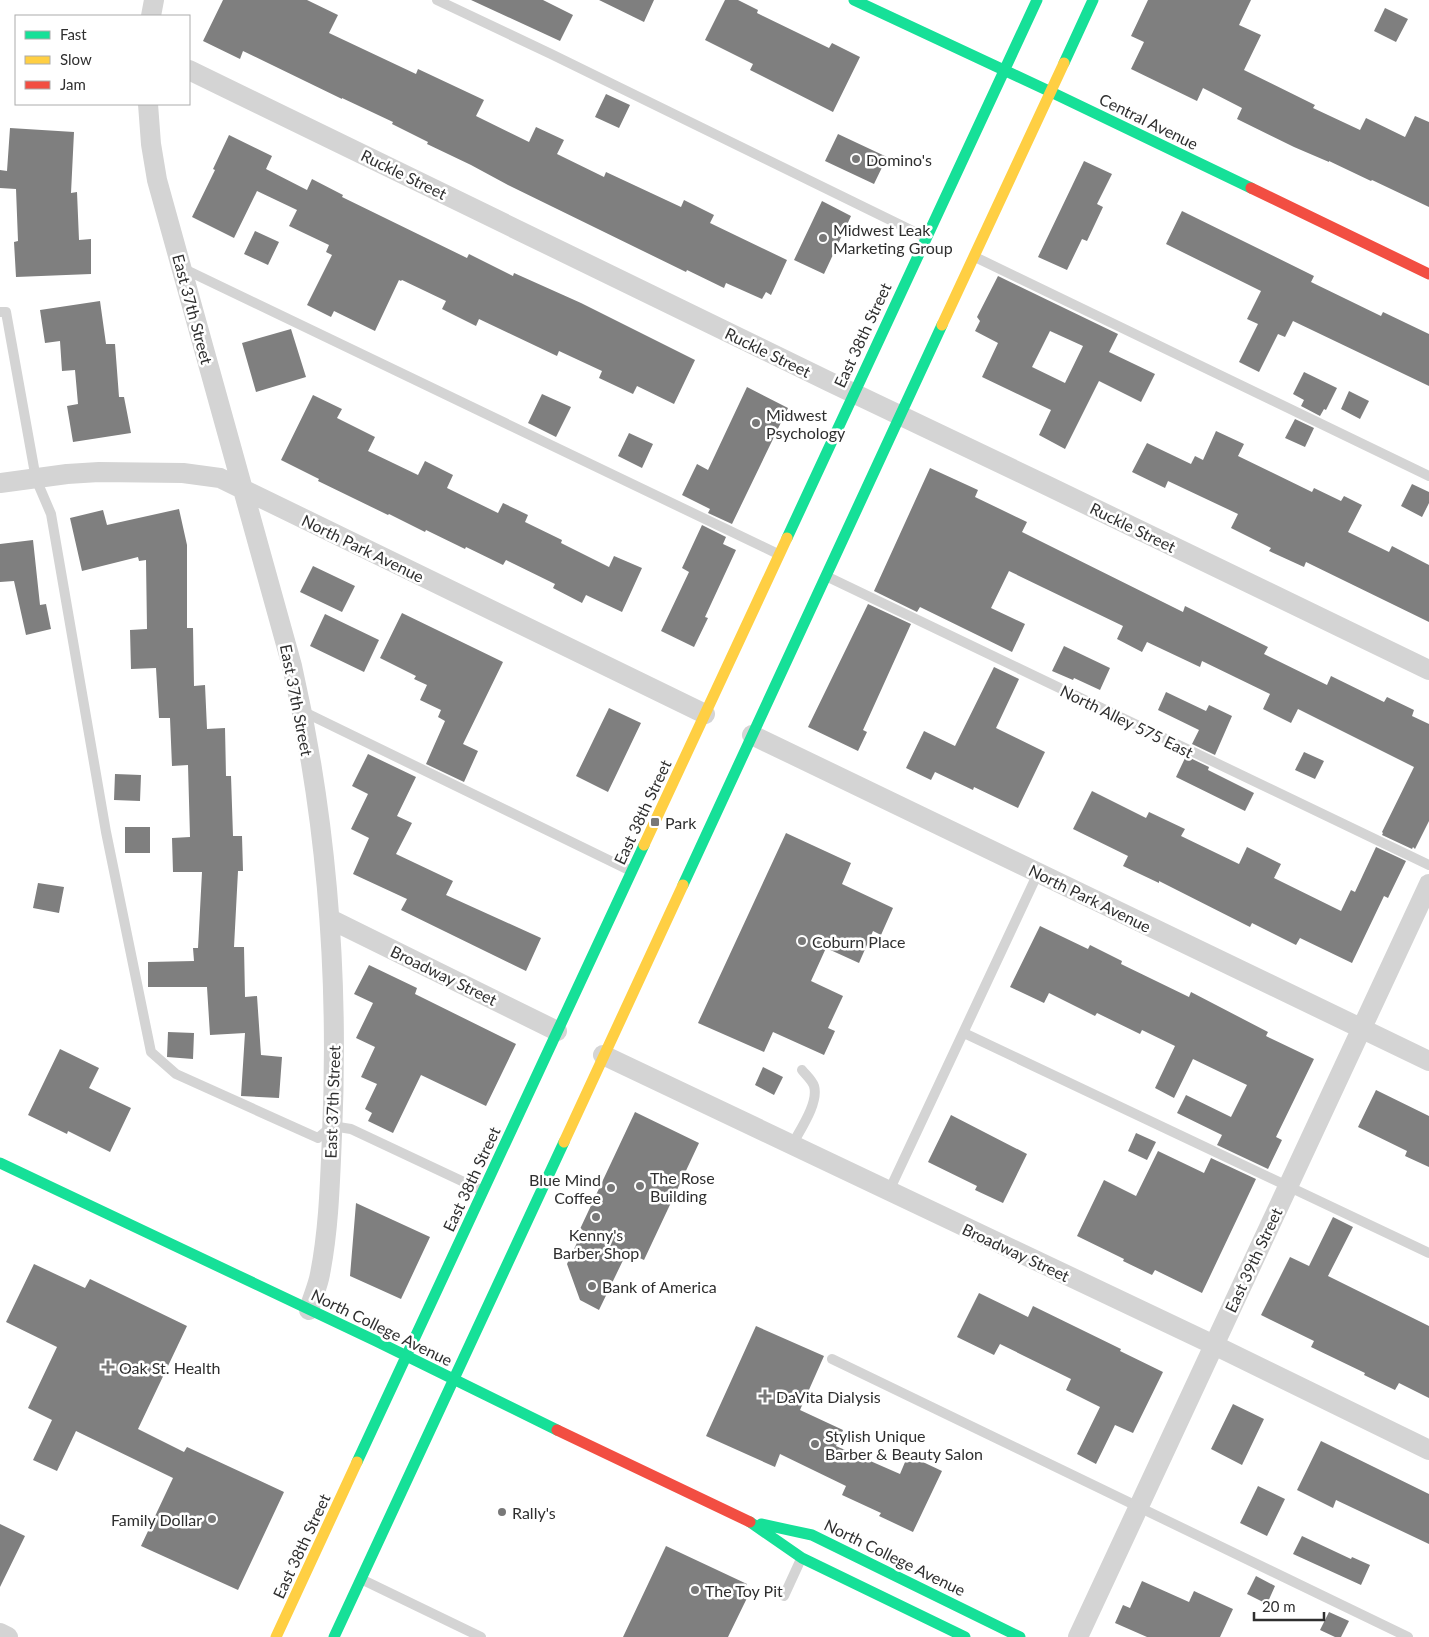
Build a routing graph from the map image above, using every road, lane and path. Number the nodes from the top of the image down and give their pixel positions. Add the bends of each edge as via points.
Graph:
1 (154, 0) edge
2 (437, 0) edge
3 (854, 0) edge
4 (1037, 0) edge
5 (1093, 0) edge
6 (151, 15) edge
7 (190, 70) edge
8 (1004, 71) junction
9 (1051, 92) junction
10 (148, 105) edge
11 (926, 238) junction
12 (974, 257) junction
13 (181, 268) junction
14 (1429, 274) edge
15 (0, 312) edge
16 (853, 393) junction
17 (900, 416) junction
18 (1429, 476) edge
19 (36, 479) junction
20 (0, 483) edge
21 (242, 488) junction
22 (779, 554) junction
23 (826, 576) junction
24 (1429, 670) edge
25 (301, 710) junction
26 (705, 714) junction
27 (752, 735) junction
28 (1429, 865) edge
29 (632, 872) junction
30 (1038, 873) junction
31 (1429, 884) edge
32 (330, 919) junction
33 (1362, 1028) junction
34 (557, 1031) junction
35 (964, 1032) junction
36 (603, 1055) junction
37 (1429, 1061) edge
38 (802, 1070) dead end
39 (332, 1126) junction
40 (792, 1145) junction
41 (0, 1163) edge
42 (1288, 1187) junction
43 (483, 1191) junction
44 (888, 1191) junction
45 (1429, 1253) edge
46 (309, 1310) junction
47 (1214, 1345) junction
48 (406, 1356) junction
49 (832, 1359) dead end
50 (452, 1380) junction
51 (1429, 1450) edge
52 (1139, 1506) junction
53 (750, 1522) junction
54 (803, 1544) dead end
55 (802, 1558) junction
56 (360, 1578) junction
57 (784, 1596) dead end
58 (0, 1633) edge
59 (950, 1634) edge
60 (8, 1637) edge
61 (276, 1637) edge
62 (334, 1637) edge
63 (481, 1637) edge
64 (964, 1637) edge
65 (1020, 1637) edge
66 (1078, 1637) edge
67 (1408, 1637) edge

1 - 6 street
2 - 11 lane
3 - 8 main road, Central Avenue
4 - 8 main road, East 38th Street
5 - 9 main road
7 - 16 street, Ruckle Street
8 - 9 main road, Central Avenue
8 - 11 main road, East 38th Street
9 - 12 main road
9 - 14 main road, Central Avenue
10 - 13 street, East 37th Street via 157,180
11 - 16 main road, East 38th Street
12 - 17 main road
12 - 18 lane
13 - 21 street, East 37th Street
13 - 22 lane
15 - 19 lane via 6,312
16 - 17 street, Ruckle Street
16 - 22 main road, East 38th Street
17 - 23 main road
17 - 24 street, Ruckle Street
19 - 20 street, North Park Avenue
19 - 21 street, North Park Avenue via 99,472 184,473 214,476
19 - 39 lane via 51,514 106,832 151,1052 176,1074 318,1138
21 - 25 street, East 37th Street via 284,635
21 - 26 street, North Park Avenue
22 - 26 main road, East 38th Street
23 - 27 main road
23 - 28 lane, North Alley 575 East
25 - 29 lane
25 - 32 street, East 37th Street via 323,849
26 - 29 main road, East 38th Street
27 - 30 street, North Park Avenue
27 - 36 main road
29 - 34 main road, East 38th Street
30 - 33 street, North Park Avenue
30 - 35 lane
31 - 33 street, East 39th Street
32 - 34 street, Broadway Street
32 - 39 street, East 37th Street via 334,1033
33 - 37 street, North Park Avenue
33 - 42 street, East 39th Street
34 - 43 main road, East 38th Street
35 - 42 lane
35 - 44 lane
36 - 40 street, Broadway Street
36 - 50 main road
38 - 40 lane via 814,1086 814,1101
39 - 43 lane via 351,1129
39 - 46 street, East 37th Street via 326,1230 320,1275
40 - 44 street, Broadway Street
41 - 46 main road, North College Avenue
42 - 45 lane
42 - 47 street, East 39th Street
43 - 48 main road, East 38th Street
44 - 47 street, Broadway Street
46 - 48 main road, North College Avenue
47 - 51 street, Broadway Street
47 - 52 street, East 39th Street
48 - 50 main road, North College Avenue
48 - 61 main road, East 38th Street
49 - 52 lane
50 - 53 main road, North College Avenue
50 - 56 main road
52 - 66 street, East 39th Street
52 - 67 lane
53 - 54 lane, North College Avenue
53 - 55 main road, North College Avenue
53 - 65 main road, North College Avenue via 812,1535
55 - 57 lane
55 - 59 main road, North College Avenue
56 - 62 main road
56 - 63 lane
58 - 60 street
59 - 64 main road, North College Avenue

